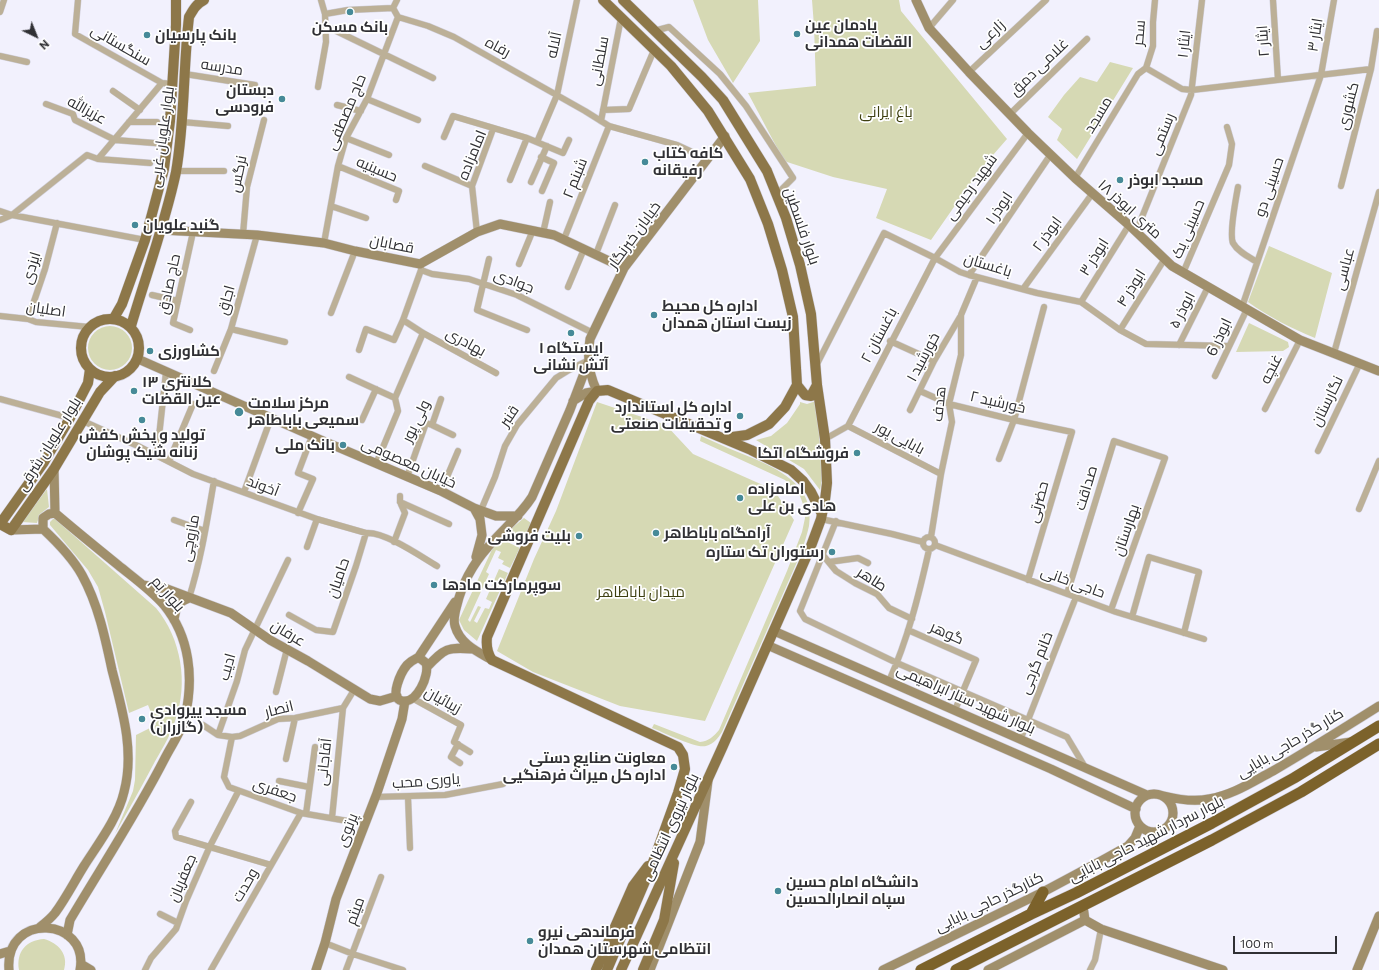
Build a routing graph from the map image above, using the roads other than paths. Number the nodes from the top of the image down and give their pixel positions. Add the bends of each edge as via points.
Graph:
1 (4, 0) edge
2 (78, 0) edge
3 (176, 0) edge
4 (204, 0) edge
5 (321, 0) edge
6 (397, 0) edge
7 (577, 0) edge
8 (603, 0) edge
9 (623, 0) edge
10 (916, 0) edge
11 (953, 0) edge
12 (1046, 0) edge
13 (1155, 0) edge
14 (1202, 0) edge
15 (1273, 0) edge
16 (1334, 0) edge
17 (394, 8) junction
18 (0, 12) edge
19 (325, 14) junction
20 (398, 17) junction
21 (621, 18) junction
22 (326, 26) junction
23 (929, 28) junction
24 (654, 31) junction
25 (1377, 31) dead end
26 (1086, 39) dead end
27 (654, 50) junction
28 (384, 54) junction
29 (0, 56) edge
30 (27, 62) dead end
31 (1146, 68) junction
32 (1371, 69) junction
33 (969, 72) junction
34 (185, 74) junction
35 (1321, 75) junction
36 (433, 78) dead end
37 (1278, 80) junction
38 (167, 83) junction
39 (255, 86) dead end
40 (318, 87) dead end
41 (1192, 90) junction
42 (113, 92) dead end
43 (557, 95) junction
44 (367, 99) junction
45 (46, 104) dead end
46 (337, 105) dead end
47 (140, 110) junction
48 (603, 110) junction
49 (361, 111) junction
50 (1010, 114) junction
51 (264, 120) dead end
52 (418, 120) dead end
53 (601, 121) junction
54 (129, 122) junction
55 (157, 122) dead end
56 (182, 122) junction
57 (228, 126) dead end
58 (609, 126) junction
59 (1228, 127) dead end
60 (493, 129) junction
61 (1028, 132) junction
62 (724, 136) junction
63 (444, 137) dead end
64 (346, 138) junction
65 (527, 138) junction
66 (115, 140) junction
67 (569, 140) dead end
68 (537, 142) junction
69 (167, 144) junction
70 (547, 146) junction
71 (1051, 154) junction
72 (389, 155) dead end
73 (541, 157) junction
74 (98, 159) junction
75 (707, 159) junction
76 (150, 163) dead end
77 (216, 163) dead end
78 (338, 166) junction
79 (425, 166) dead end
80 (224, 170) dead end
81 (216, 171) junction
82 (163, 173) junction
83 (175, 173) junction
84 (1075, 178) junction
85 (510, 180) dead end
86 (531, 182) dead end
87 (472, 186) junction
88 (1341, 186) dead end
89 (1238, 187) dead end
90 (542, 191) dead end
91 (1379, 192) edge
92 (1092, 194) junction
93 (776, 195) junction
94 (396, 200) dead end
95 (550, 202) dead end
96 (615, 205) dead end
97 (331, 206) junction
98 (0, 211) edge
99 (12, 214) junction
100 (366, 218) dead end
101 (0, 220) edge
102 (57, 223) junction
103 (1129, 225) junction
104 (161, 230) junction
105 (533, 230) junction
106 (193, 232) junction
107 (477, 232) junction
108 (1136, 232) junction
109 (543, 233) junction
110 (243, 234) junction
111 (257, 235) junction
112 (564, 239) junction
113 (146, 240) junction
114 (324, 243) junction
115 (584, 249) junction
116 (355, 252) junction
117 (596, 254) junction
118 (489, 258) dead end
119 (935, 258) junction
120 (1164, 260) junction
121 (1257, 262) junction
122 (520, 264) dead end
123 (421, 267) junction
124 (624, 268) junction
125 (1183, 272) junction
126 (969, 275) junction
127 (977, 277) junction
128 (483, 283) junction
129 (568, 287) dead end
130 (1208, 287) junction
131 (1023, 289) junction
132 (152, 295) dead end
133 (178, 301) junction
134 (1080, 302) junction
135 (1044, 307) dead end
136 (1244, 308) junction
137 (331, 313) dead end
138 (961, 315) junction
139 (0, 316) edge
140 (114, 318) junction
141 (28, 319) junction
142 (403, 320) junction
143 (131, 326) junction
144 (89, 327) junction
145 (231, 329) junction
146 (190, 330) dead end
147 (527, 330) dead end
148 (1120, 330) junction
149 (423, 333) junction
150 (593, 333) junction
151 (1300, 340) junction
152 (890, 341) junction
153 (285, 342) dead end
154 (1179, 345) junction
155 (1229, 346) junction
156 (360, 350) dead end
157 (1334, 353) junction
158 (138, 359) junction
159 (589, 360) junction
160 (934, 361) junction
161 (1360, 363) junction
162 (816, 366) junction
163 (90, 369) junction
164 (214, 371) dead end
165 (1379, 371) edge
166 (166, 372) junction
167 (496, 373) dead end
168 (115, 376) junction
169 (1215, 376) dead end
170 (350, 377) dead end
171 (797, 385) junction
172 (817, 385) junction
173 (376, 389) junction
174 (597, 391) junction
175 (920, 391) junction
176 (395, 398) junction
177 (0, 399) edge
178 (441, 399) dead end
179 (573, 401) junction
180 (193, 404) dead end
181 (949, 404) junction
182 (1265, 409) dead end
183 (910, 410) dead end
184 (70, 418) junction
185 (271, 418) junction
186 (362, 420) dead end
187 (1014, 420) junction
188 (83, 421) junction
189 (432, 425) junction
190 (848, 426) junction
191 (1072, 432) joint
192 (453, 435) dead end
193 (312, 436) junction
194 (724, 438) junction
195 (825, 439) junction
196 (458, 451) dead end
197 (1318, 451) dead end
198 (157, 455) junction
199 (1165, 458) joint
200 (999, 460) dead end
201 (169, 461) junction
202 (1379, 461) edge
203 (376, 464) junction
204 (54, 469) junction
205 (940, 474) junction
206 (407, 477) junction
207 (214, 481) junction
208 (244, 492) junction
209 (441, 492) junction
210 (477, 509) junction
211 (1359, 509) dead end
212 (55, 513) junction
213 (298, 513) junction
214 (518, 516) junction
215 (821, 517) junction
216 (317, 519) junction
217 (174, 520) dead end
218 (836, 521) junction
219 (0, 524) edge
220 (449, 524) dead end
221 (43, 529) junction
222 (11, 530) junction
223 (205, 530) junction
224 (366, 533) junction
225 (931, 537) junction
226 (394, 542) junction
227 (923, 542) junction
228 (936, 545) junction
229 (308, 547) dead end
230 (929, 550) junction
231 (822, 554) junction
232 (288, 560) dead end
233 (829, 562) junction
234 (868, 563) dead end
235 (436, 566) dead end
236 (472, 568) junction
237 (1028, 580) junction
238 (142, 585) junction
239 (1067, 594) junction
240 (458, 597) junction
241 (1076, 597) junction
242 (188, 598) junction
243 (1111, 610) junction
244 (288, 615) dead end
245 (1132, 617) junction
246 (912, 619) junction
247 (174, 620) junction
248 (256, 630) junction
249 (908, 630) junction
250 (774, 631) junction
251 (1184, 633) junction
252 (1204, 638) dead end
253 (798, 641) junction
254 (767, 646) junction
255 (287, 649) junction
256 (473, 649) junction
257 (790, 655) junction
258 (418, 658) junction
259 (492, 660) junction
260 (897, 663) junction
261 (427, 667) junction
262 (889, 681) junction
263 (354, 690) junction
264 (963, 691) junction
265 (276, 692) dead end
266 (397, 696) junction
267 (409, 699) junction
268 (1379, 706) edge
269 (342, 708) junction
270 (955, 710) junction
271 (295, 718) junction
272 (1028, 719) junction
273 (203, 725) dead end
274 (1379, 726) edge
275 (218, 735) junction
276 (232, 737) junction
277 (1021, 738) junction
278 (1354, 741) junction
279 (458, 744) junction
280 (1379, 744) edge
281 (315, 747) dead end
282 (1313, 748) junction
283 (470, 752) dead end
284 (286, 758) dead end
285 (460, 763) dead end
286 (1085, 767) junction
287 (709, 778) junction
288 (279, 781) dead end
289 (503, 784) dead end
290 (309, 787) junction
291 (238, 792) junction
292 (1147, 795) junction
293 (1164, 796) junction
294 (375, 797) junction
295 (408, 797) junction
296 (191, 802) dead end
297 (1136, 809) junction
298 (303, 814) junction
299 (332, 818) junction
300 (365, 824) junction
301 (1140, 826) junction
302 (210, 846) junction
303 (410, 848) dead end
304 (676, 850) junction
305 (657, 853) junction
306 (271, 865) junction
307 (381, 877) dead end
308 (1043, 892) junction
309 (1083, 906) junction
310 (160, 914) dead end
311 (1031, 914) junction
312 (1379, 916) edge
313 (1086, 920) junction
314 (178, 923) junction
315 (40, 927) junction
316 (1102, 930) junction
317 (67, 935) junction
318 (325, 943) junction
319 (10, 951) junction
320 (0, 954) edge
321 (353, 954) junction
322 (80, 967) edge
323 (9, 970) edge
324 (91, 970) edge
325 (145, 970) edge
326 (212, 970) edge
327 (316, 970) edge
328 (346, 970) edge
329 (404, 970) edge
330 (596, 970) edge
331 (607, 970) edge
332 (621, 970) edge
333 (643, 970) edge
334 (650, 970) edge
335 (883, 970) edge
336 (921, 970) edge
337 (956, 970) edge
338 (988, 970) edge
339 (1090, 970) edge
340 (1223, 970) edge
341 (1357, 970) edge

1 - 18 street
2 - 38 street, سنگستانی via 75,34
3 - 38 main road, بلوار علویان غربی via 176,25
4 - 34 main road, بلوار علویان غربی via 193,9 189,17
5 - 19 street
6 - 17 street
7 - 43 street, آلاله
8 - 21 main road, بلوار فلسطین
9 - 24 main road, بلوار فلسطین
10 - 23 main road, ۱۸ متری ابوذر
11 - 23 street
12 - 33 street, زارعی
13 - 31 street, سحر via 1153,46
14 - 41 street, ایثار ۱
15 - 37 street, ایثار ۲
16 - 35 street, ایثار ۳
17 - 19 street
17 - 20 street
19 - 22 street
20 - 28 street, حاج مصطفی
20 - 43 street, رفاه via 454,37
21 - 27 main road, بلوار فلسطین
21 - 48 street, سلطانی
22 - 28 street
22 - 40 street via 326,42
23 - 33 main road, ۱۸ متری ابوذر
24 - 93 main road, بلوار فلسطین via 723,100 767,171
24 - 93 street via 670,27 720,74 746,106 793,178
25 - 32 street, کشوری
26 - 50 street, غلامی دمق
27 - 48 street via 629,109
27 - 62 main road, بلوار فلسطین via 689,87
28 - 36 street
28 - 44 street, حاج مصطفی
29 - 30 street
31 - 41 street via 1182,89
31 - 84 street, مسجد via 1138,74
32 - 35 street
32 - 88 street, کشوری
33 - 50 main road, ۱۸ متری ابوذر
34 - 39 street, مدرسه
34 - 56 main road, بلوار علویان غربی
35 - 37 street
35 - 121 street, حسینی دو
37 - 41 street
38 - 47 street
38 - 69 main road, بلوار علویان غربی
41 - 108 street, رستمی via 1192,96
42 - 47 street
43 - 53 street, رفاه
43 - 68 street
44 - 49 street, حاج مصطفی
44 - 52 street
45 - 66 street, عزیزالله via 73,114 75,120
46 - 49 street
47 - 54 street
48 - 53 street, سلطانی
49 - 64 street, حاج مصطفی
50 - 61 main road, ۱۸ متری ابوذر
51 - 110 street, نرگس via 247,187
53 - 58 street, رفاه
54 - 55 street
54 - 66 street
56 - 57 street
56 - 83 main road, بلوار علویان غربی
58 - 75 street, رفاه via 677,145
58 - 112 street, شبنم ۲
59 - 125 street, حسینی یک via 1232,144 1229,165
60 - 63 street via 453,116
60 - 65 street, امامزاده
60 - 87 street, امامزاده
61 - 71 main road, ۱۸ متری ابوذر
61 - 119 street, شهید رحیمی
62 - 75 main road, خیابان خبرنگار
62 - 171 main road, بلوار فلسطین via 750,179 768,224 782,270 793,317
64 - 72 street
64 - 78 street, حاج مصطفی
65 - 68 street, امامزاده
65 - 85 street
66 - 69 street
66 - 74 street
67 - 70 street, امامزاده via 563,152
68 - 70 street, امامزاده
69 - 82 main road, بلوار علویان غربی
70 - 73 street
71 - 84 main road, ۱۸ متری ابوذر
71 - 126 street, ابوذر ۱
73 - 86 street
73 - 90 street via 554,163
74 - 76 street
74 - 99 street via 87,155
75 - 124 main road, خیابان خبرنگار
77 - 81 street
78 - 94 street, حسینیه via 399,191
78 - 97 street, حاج مصطفی
79 - 87 street
80 - 81 street
81 - 83 street
82 - 83 main road
82 - 113 main road, بلوار علویان غربی
83 - 104 main road, بلوار علویان غربی
84 - 92 main road, ۱۸ متری ابوذر
87 - 107 street, امامزاده
89 - 121 street via 1233,242 1242,253
91 - 157 street, عباسی
92 - 103 main road, ۱۸ متری ابوذر
92 - 131 street, ابوذر ۲
93 - 162 main road, بلوار فلسطین via 800,265 811,314
95 - 109 street
96 - 117 street
97 - 100 street
97 - 114 street, حاج مصطفی
98 - 99 street
99 - 101 street
99 - 102 street
102 - 113 street
102 - 141 street, ایزدی
103 - 108 main road, ۱۸ متری ابوذر
103 - 134 street, ابوذر ۳
104 - 106 main road, قصابان
104 - 143 main road, بلوار علویان غربی
105 - 107 main road, قصابان via 500,224
105 - 109 main road, قصابان
105 - 122 street
106 - 110 main road, قصابان
106 - 133 street, حاج صادق
107 - 123 main road, قصابان
108 - 120 main road, ۱۸ متری ابوذر
109 - 112 main road, قصابان
110 - 111 main road, قصابان
111 - 114 main road, قصابان
111 - 145 street, اجاق
112 - 115 main road, قصابان
113 - 140 main road, بلوار علویان غربی via 122,304
114 - 116 main road, قصابان
115 - 117 main road, قصابان
115 - 129 street
116 - 123 main road, قصابان
116 - 137 street
117 - 124 main road, قصابان
118 - 128 street
119 - 126 street, باغستان
119 - 152 street, باغستان ۲
119 - 162 street, باغستان via 884,233
120 - 125 main road, ۱۸ متری ابوذر
120 - 148 street, ابوذر ۴
121 - 136 street, حسینی دو
123 - 128 street, جوادی via 432,274
123 - 142 street
124 - 150 main road, خیابان خبرنگار
125 - 130 main road, ۱۸ متری ابوذر
126 - 127 street, باغستان
127 - 131 street, باغستان
127 - 138 street, هدف
128 - 147 street via 477,310
128 - 150 street, جوادی via 518,295
130 - 136 main road, ۱۸ متری ابوذر
130 - 154 street, ابوذر ۵
131 - 134 street, باغستان
132 - 133 street
133 - 146 street, حاج صادق via 173,323
134 - 148 street, باغستان
135 - 187 street
136 - 151 main road, ۱۸ متری ابوذر
136 - 155 street, ابوذر 6
138 - 160 street, خورشید ۱
138 - 181 street, هدف via 961,355
139 - 141 street, اصلیان
140 - 143 main road
140 - 144 main road via 105,319
141 - 144 street, اصلیان
142 - 149 street, بهادری
142 - 156 street via 394,340 366,329
143 - 158 main road via 139,342
144 - 163 main road via 81,348 84,362
145 - 153 street
145 - 164 street, اجاق
148 - 154 street, باغستان via 1146,344
149 - 167 street, بهادری
149 - 176 street, ولی پور
150 - 159 main road, خیابان خبرنگار via 588,351
151 - 157 main road, ۱۸ متری ابوذر
151 - 182 street, غنچه
152 - 160 street
152 - 190 street, باغستان ۲
154 - 155 street, باغستان
155 - 169 street, ابوذر 6
157 - 161 main road, ۱۸ متری ابوذر
158 - 166 main road, خیابان معصومی
158 - 168 main road via 132,368
159 - 174 main road, خیابان خبرنگار via 592,382
159 - 179 main road, خیابان خبرنگار
159 - 210 street, قنبر via 556,378 517,425 505,446 495,477
160 - 175 street, خورشید ۱
161 - 165 main road, ۱۸ متری ابوذر
161 - 197 street, نگارستان
162 - 172 main road, بلوار فلسطین
163 - 168 main road via 106,377
163 - 184 main road, بلوار علویان شرقی via 88,384
166 - 185 main road, خیابان معصومی
166 - 198 street
168 - 188 main road, بلوار علویان شرقی via 100,392
170 - 173 street
171 - 172 main road via 805,395 811,396
171 - 194 main road via 785,407 769,424 747,436
172 - 195 main road, بلوار فلسطین
173 - 176 street
173 - 186 street
174 - 179 main road via 586,393
174 - 194 main road via 608,390
174 - 259 main road via 589,401 487,638 486,646
175 - 181 street, خورشید ۲
175 - 183 street, خورشید ۱
176 - 203 street via 398,411
177 - 184 street
178 - 189 street, ولی پور
179 - 214 main road, خیابان خبرنگار via 532,497
180 - 201 street
181 - 187 street, خورشید ۲
181 - 205 street, هدف via 952,422
184 - 219 main road, بلوار علویان شرقی via 44,462
185 - 193 main road, خیابان معصومی
185 - 208 street
187 - 191 street, خورشید ۲
187 - 200 street
188 - 198 street, آخوند
188 - 204 main road, بلوار علویان شرقی
189 - 192 street
189 - 206 street, ولی پور via 426,423
190 - 195 street
190 - 205 street, بابایی پور
191 - 237 street, حضرتی
193 - 203 main road, خیابان معصومی
193 - 213 street via 298,473 313,479
194 - 215 main road via 791,470 811,492
195 - 215 main road, بلوار فلسطین via 827,483
196 - 209 street
198 - 201 street, آخوند
199 - 239 street, صداقت via 1114,441
199 - 243 street, بهارستان
201 - 207 street, آخوند via 193,474
202 - 211 street
203 - 206 main road, خیابان معصومی
204 - 212 main road
204 - 222 main road, بلوار علویان شرقی
205 - 225 street, هدف
206 - 209 main road, خیابان معصومی
207 - 208 street, آخوند
207 - 223 street, مازوچی
208 - 213 street, آخوند
209 - 210 main road, خیابان معصومی
210 - 214 main road, خیابان معصومی via 496,516
210 - 236 main road via 482,535
212 - 221 main road via 43,518
212 - 238 main road, بلوار بَم
213 - 216 street, آخوند
214 - 236 main road, خیابان خبرنگار via 487,547
215 - 218 street
215 - 250 main road
216 - 224 street, آخوند
216 - 229 street
217 - 223 street
218 - 227 street
218 - 231 street
219 - 222 main road
220 - 226 street via 400,499 405,513
221 - 222 main road
221 - 315 main road via 73,560 92,594 101,620 124,718 128,758 124,794 109,826 54,914
223 - 242 street, مازوچی via 195,579
224 - 226 street, آخوند via 372,532
224 - 244 street, حامیان via 333,632 316,630
225 - 227 street
225 - 228 street
226 - 235 street, آخوند
227 - 230 street via 924,547
228 - 230 street
228 - 237 street, حاجی خانی
230 - 246 street
231 - 233 street, طاهر
231 - 260 street via 800,611 805,619
232 - 248 street, ادیب
233 - 234 street via 858,558
233 - 246 street, طاهر via 836,571 877,594 889,608
236 - 240 main road
237 - 239 street, حاجی خانی
238 - 242 main road, عرفان via 167,589
238 - 247 main road, بلوار بَم via 164,605
239 - 241 street, حاجی خانی
240 - 256 main road via 454,625 462,639
240 - 258 main road
241 - 243 street, حاجی خانی
241 - 272 street, خانم گرجی
242 - 247 main road via 176,607
242 - 248 main road, عرفان via 231,614
243 - 245 street, حاجی خانی
245 - 251 street, حاجی خانی
245 - 251 street via 1149,557 1199,572
246 - 249 street
247 - 317 main road, بلوار بَم via 182,635 190,669 185,719 156,776 70,920
248 - 255 main road, عرفان
248 - 275 street, ادیب via 245,650
249 - 260 street
249 - 264 street, گوهر via 976,660
250 - 253 main road, بلوار شهید ستار ابراهیمی
250 - 254 main road
251 - 252 street, حاجی خانی
253 - 257 main road via 789,646
253 - 262 main road, بلوار شهید ستار ابراهیمی
254 - 257 main road, بلوار شهید ستار ابراهیمی
254 - 287 main road, بلوار نیروی انتظامی
255 - 263 main road, عرفان
255 - 265 street
256 - 259 main road
256 - 261 main road via 456,648 441,652
257 - 297 main road, بلوار شهید ستار ابراهیمی
258 - 261 main road via 424,660
258 - 266 main road via 407,665 399,678
259 - 305 main road, بلوار نیروی انتظامی via 678,747 683,755 685,769
260 - 262 street
260 - 264 street
261 - 267 main road, پرتوی via 422,687
262 - 270 main road, بلوار شهید ستار ابراهیمی
263 - 266 main road, عرفان via 370,699 380,701
263 - 269 street
264 - 270 street
264 - 272 street
266 - 267 main road via 400,700
267 - 279 street, زیبائیان via 461,725 454,742
267 - 294 main road, پرتوی
268 - 282 main road, کنار گذر حاجی بابایی
269 - 271 street, انصار
269 - 299 street, آقاجانی
270 - 277 main road, بلوار شهید ستار ابراهیمی
271 - 276 street, انصار via 278,719
271 - 284 street
272 - 277 street, خانم گرجی
272 - 286 street via 1067,737
273 - 275 street, انصار
274 - 278 highway, بلوار سردار شهید حاجی بابایی
275 - 276 street, انصار
276 - 291 street, جعفری via 224,777 229,787
277 - 286 main road, بلوار شهید ستار ابراهیمی
278 - 282 main road
278 - 311 highway, بلوار سردار شهید حاجی بابایی via 1294,778 1212,823
279 - 283 street
279 - 285 street, زیبائیان via 451,757
280 - 309 highway, بلوار سردار شهید حاجی بابایی via 1301,792
281 - 290 street
282 - 293 main road, کنار گذر حاجی بابایی via 1235,792 1194,801
286 - 292 main road, بلوار شهید ستار ابراهیمی
287 - 304 main road, بلوار نیروی انتظامی
287 - 334 main road via 700,842
288 - 290 street
289 - 295 street, یاوری محب via 445,795
290 - 298 street
291 - 298 street, جعفری
291 - 302 street, جعفریان
292 - 293 main road
292 - 297 main road via 1138,803
293 - 301 main road via 1174,813 1169,825 1158,832 1145,830
294 - 295 street, یاوری محب
294 - 300 main road, پرتوی
295 - 303 street
296 - 302 street via 175,831 176,837
297 - 301 main road via 1135,815
298 - 299 street, جعفری
298 - 306 street, وحدت
299 - 300 street, جعفری
300 - 318 main road, پرتوی via 336,899
301 - 308 main road, کنارگذر حاجی بابایی via 1128,846
302 - 306 street
302 - 314 street, جعفریان
304 - 332 main road, بلوار نیروی انتظامی
304 - 333 main road via 664,920
305 - 330 main road, بلوار نیروی انتظامی via 633,886
305 - 331 main road, بلوار نیروی انتظامی
306 - 326 street, وحدت
307 - 321 street, میثم
308 - 311 highway
308 - 335 main road, کنارگذر حاجی بابایی
309 - 313 main road
309 - 337 highway, بلوار سردار شهید حاجی بابایی
310 - 314 street
311 - 336 highway, بلوار سردار شهید حاجی بابایی
312 - 341 main road
313 - 316 main road
313 - 338 main road
314 - 325 street, جعفریان
315 - 317 main road via 58,930
315 - 319 main road via 22,935
316 - 339 street
316 - 340 main road
317 - 322 main road via 77,948
318 - 321 street
318 - 327 main road, پرتوی
319 - 320 main road
319 - 323 main road
321 - 328 street
321 - 329 street
322 - 324 main road

